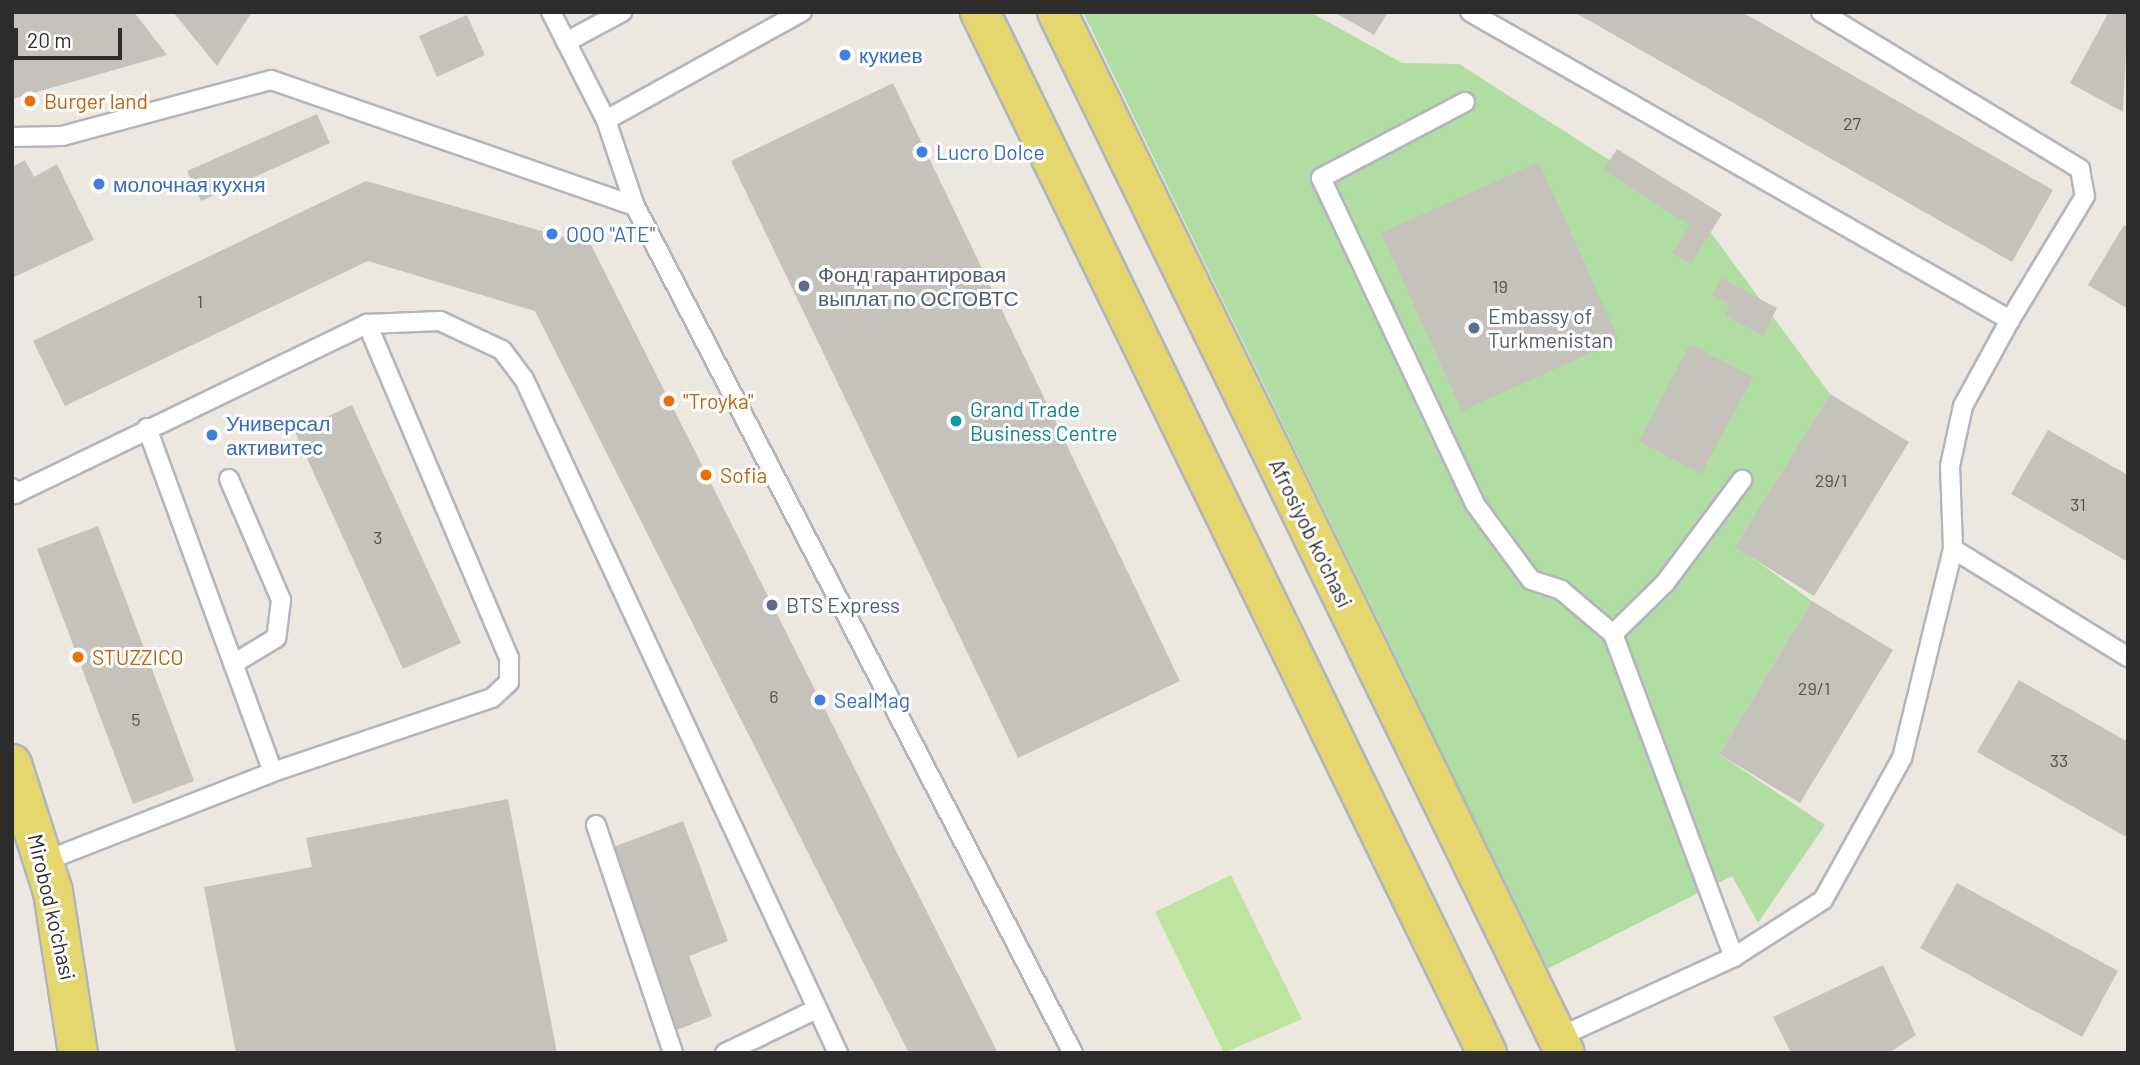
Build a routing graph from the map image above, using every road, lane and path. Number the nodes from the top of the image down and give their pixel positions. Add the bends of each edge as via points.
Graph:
1 (551, 12) edge
2 (622, 12) edge
3 (802, 12) edge
4 (980, 12) edge
5 (1057, 12) edge
6 (1470, 12) edge
7 (1821, 12) edge
8 (566, 43) junction
9 (1465, 103) dead end
10 (606, 120) junction
11 (12, 136) edge
12 (635, 206) junction
13 (2010, 320) junction
14 (367, 324) junction
15 (147, 428) junction
16 (229, 479) dead end
17 (1741, 480) dead end
18 (13, 492) edge
19 (1953, 550) junction
20 (1613, 634) junction
21 (2128, 657) edge
22 (233, 664) junction
23 (12, 764) edge
24 (273, 772) junction
25 (596, 825) dead end
26 (45, 861) junction
27 (1734, 957) junction
28 (817, 1009) junction
29 (1561, 1045) edge
30 (78, 1053) edge
31 (673, 1053) edge
32 (725, 1053) edge
33 (838, 1053) edge
34 (1073, 1053) edge
35 (1488, 1053) edge

1 - 8 lane
2 - 8 lane
3 - 10 lane
4 - 35 main road
5 - 29 main road, Afrosiyob ko'chasi
6 - 13 lane
7 - 13 lane via 2080,169 2085,196
8 - 10 lane
9 - 20 lane via 1321,178 1475,504 1531,580 1561,590
10 - 12 lane
11 - 12 lane via 62,136 271,80
12 - 34 lane
13 - 19 lane via 1963,405 1950,466
14 - 15 lane
14 - 24 lane via 509,658 509,682 492,698
14 - 28 lane via 440,321 482,337 515,363
15 - 18 lane
15 - 22 lane
16 - 22 lane via 281,600 276,638
17 - 20 lane via 1665,583
19 - 21 lane
19 - 27 lane via 1897,768 1823,900
20 - 27 lane
22 - 24 lane
23 - 26 main road, Mirobod ko'chasi
24 - 26 lane
25 - 31 lane
26 - 30 main road, Mirobod ko'chasi via 69,972
27 - 29 lane
28 - 32 lane
28 - 33 lane

